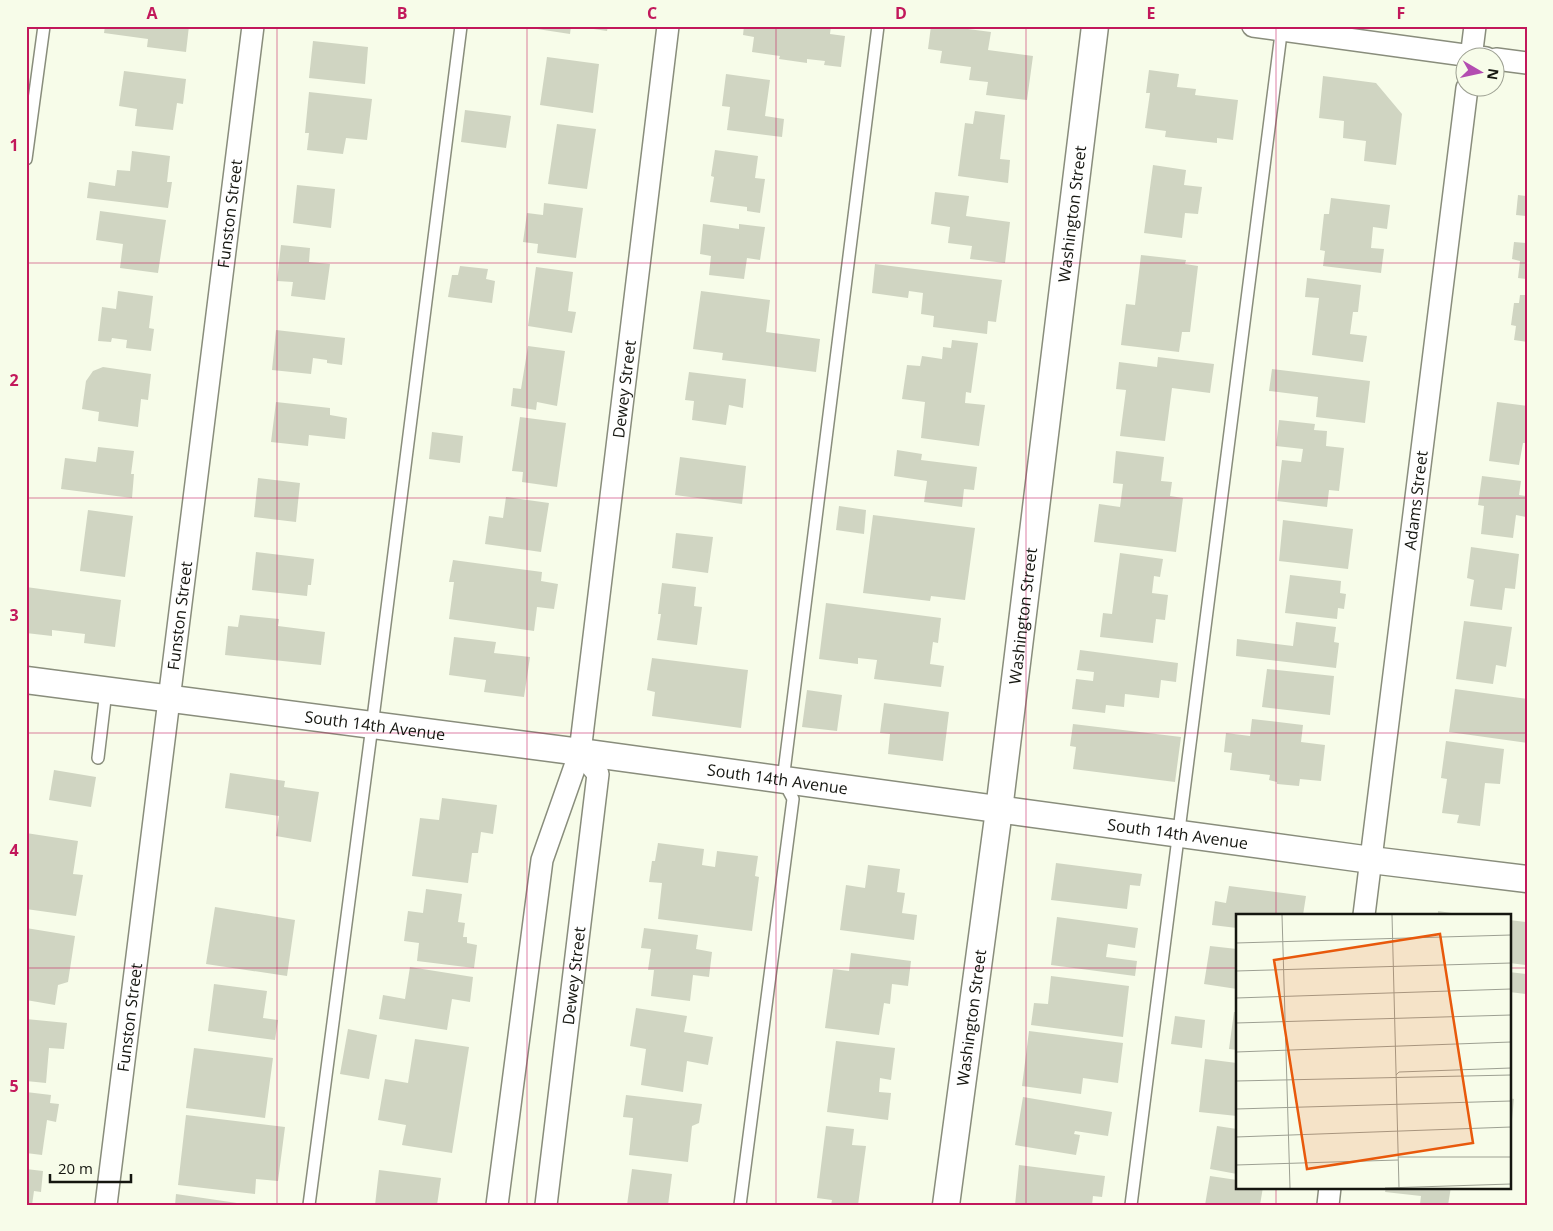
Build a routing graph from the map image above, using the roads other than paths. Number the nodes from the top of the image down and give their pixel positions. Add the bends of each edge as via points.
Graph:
1 (44, 26) edge
2 (252, 26) edge
3 (462, 26) edge
4 (668, 26) edge
5 (878, 26) edge
6 (1095, 26) edge
7 (1253, 26) edge
8 (1475, 26) edge
9 (1282, 28) edge
10 (1476, 48) edge
11 (1456, 54) edge
12 (1506, 60) edge
13 (1527, 63) edge
14 (1466, 98) edge
15 (26, 159) edge
16 (26, 680) edge
17 (106, 691) junction
18 (168, 699) junction
19 (372, 726) junction
20 (580, 752) junction
21 (98, 758) dead end
22 (783, 780) junction
23 (1000, 810) junction
24 (1178, 834) junction
25 (1371, 860) junction
26 (1527, 879) edge
27 (1364, 914) edge
28 (1330, 1188) edge
29 (106, 1205) edge
30 (309, 1205) edge
31 (497, 1205) edge
32 (546, 1205) edge
33 (740, 1205) edge
34 (946, 1205) edge
35 (1131, 1205) edge
36 (1328, 1205) edge

1 - 15 lane
2 - 18 street, Funston Street
3 - 19 lane
4 - 20 street, Dewey Street
5 - 22 lane
6 - 23 street, Washington Street
7 - 9 street
8 - 10 street
9 - 11 street
9 - 24 lane
12 - 13 street
14 - 25 street, Adams Street
16 - 17 street, South 14th Avenue
17 - 18 street, South 14th Avenue
17 - 21 lane
18 - 19 street, South 14th Avenue
18 - 29 street, Funston Street
19 - 20 street, South 14th Avenue
19 - 30 lane
20 - 22 street, South 14th Avenue
20 - 31 street, Dewey Street via 542,860
20 - 32 street, Dewey Street via 598,774
22 - 23 street, South 14th Avenue
22 - 33 lane via 793,799
23 - 24 street, South 14th Avenue
23 - 34 street, Washington Street
24 - 25 street, South 14th Avenue
24 - 35 lane
25 - 26 street, South 14th Avenue
25 - 27 street, Adams Street
28 - 36 street

